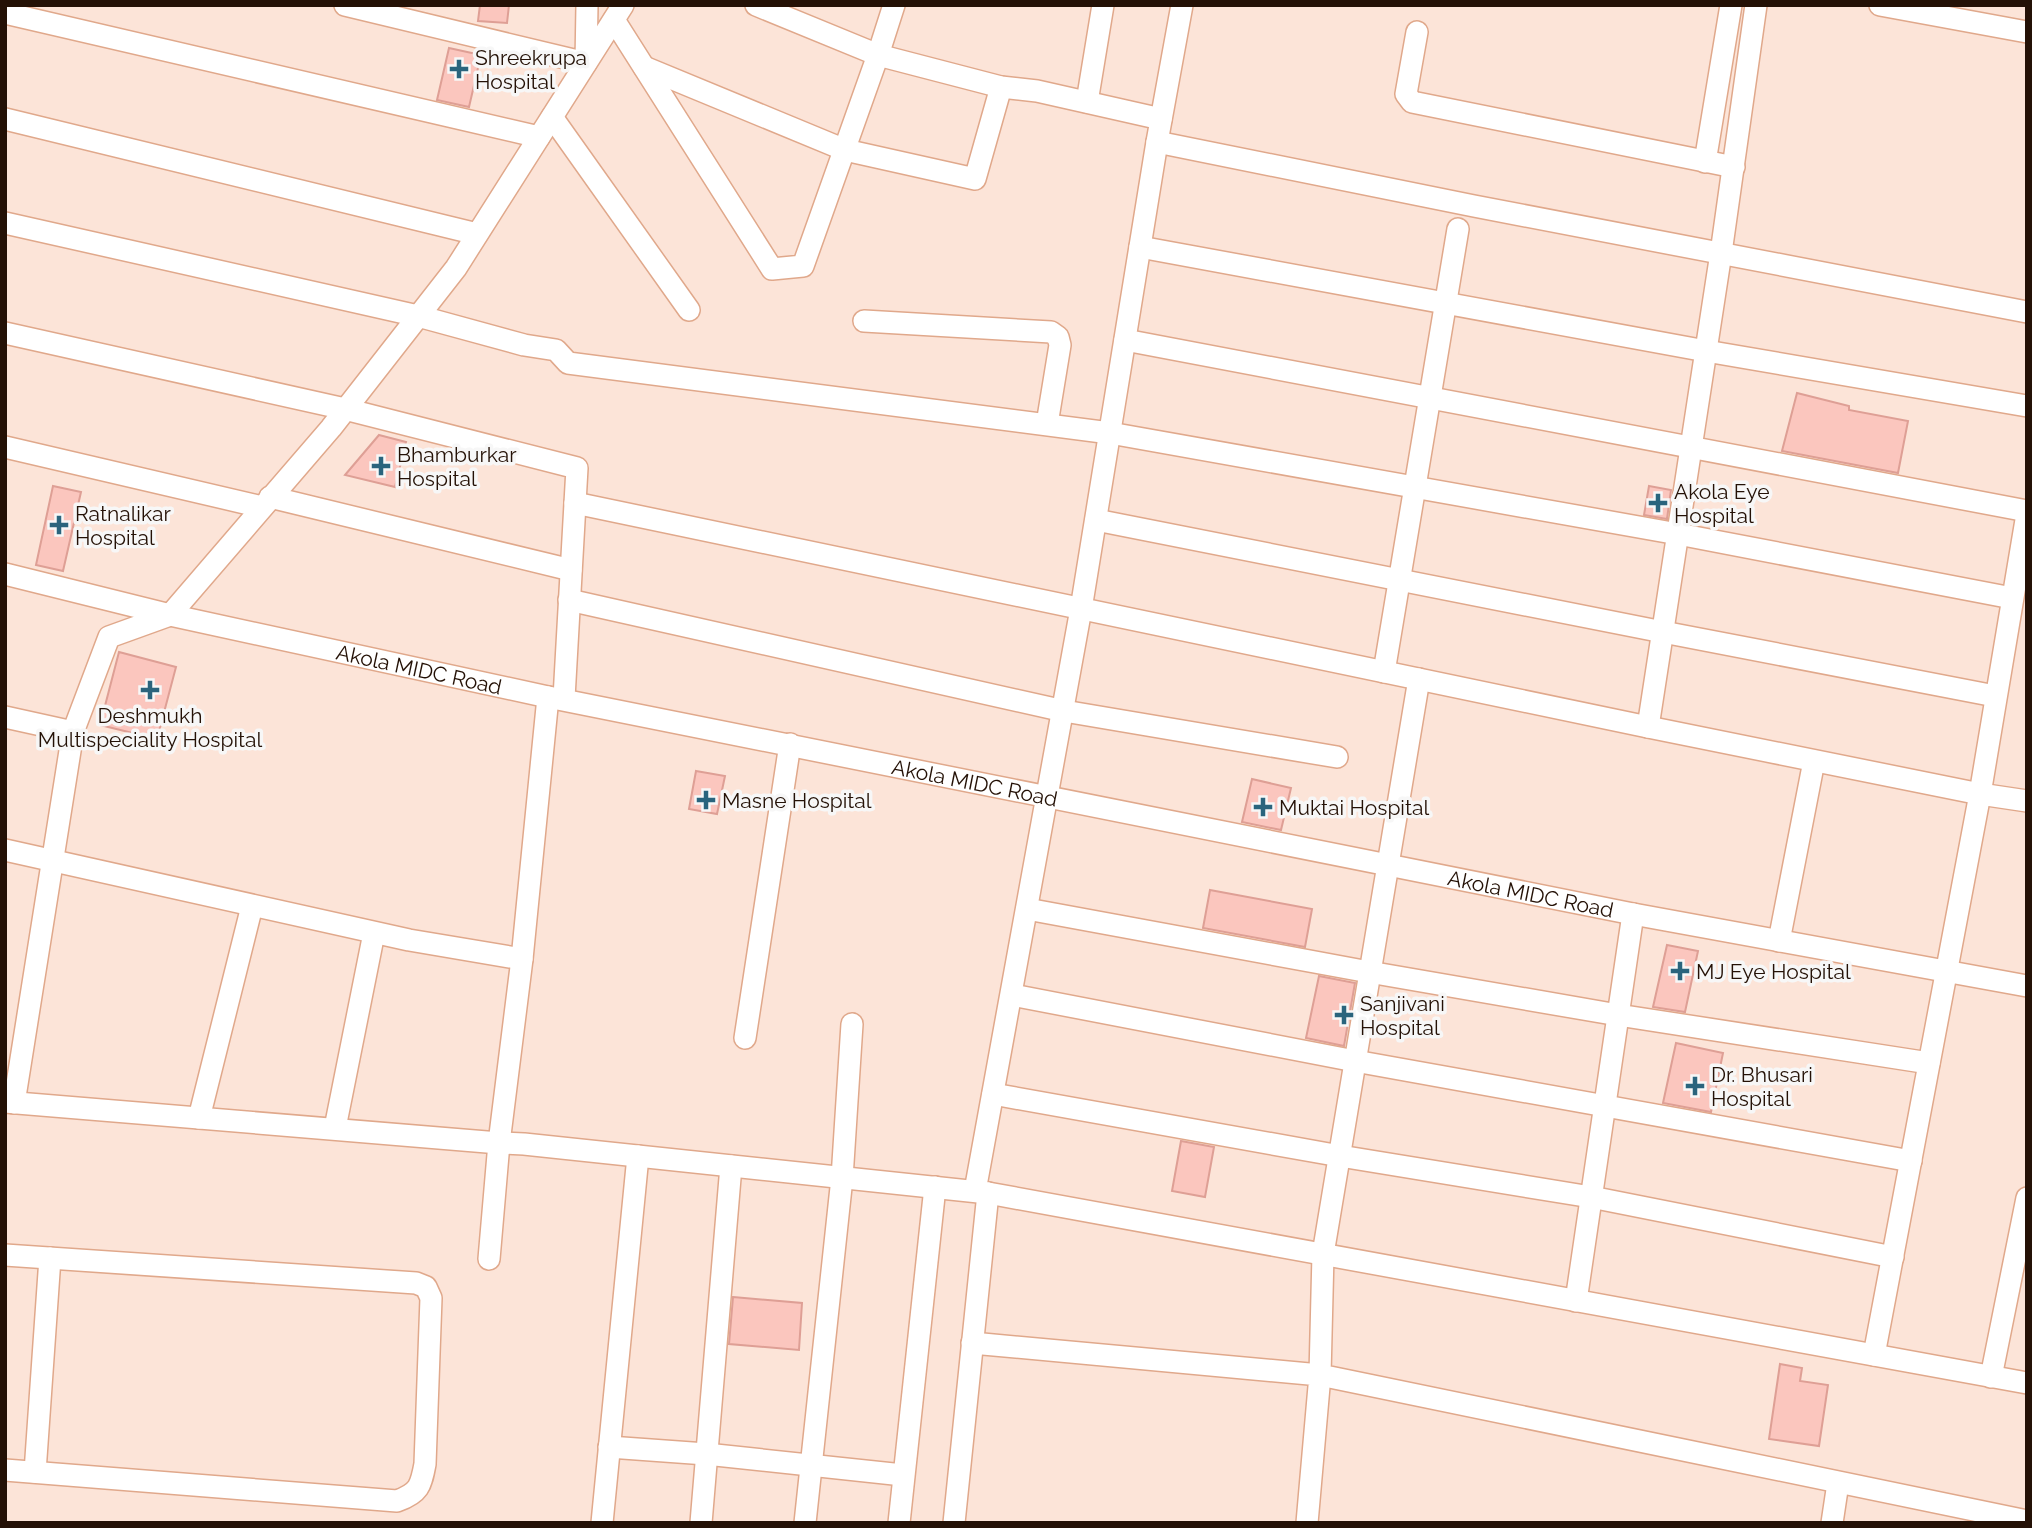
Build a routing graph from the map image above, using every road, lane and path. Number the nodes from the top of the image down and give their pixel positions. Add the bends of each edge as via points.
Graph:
1 (345, 5) edge
2 (587, 5) edge
3 (756, 5) edge
4 (894, 5) edge
5 (1103, 5) edge
6 (1182, 5) edge
7 (1731, 5) edge
8 (1756, 5) edge
9 (1880, 5) edge
10 (618, 12) edge
11 (5, 13) edge
12 (1417, 32) dead end
13 (2027, 32) edge
14 (878, 55) junction
15 (586, 63) junction
16 (644, 68) junction
17 (1001, 87) junction
18 (1087, 103) junction
19 (552, 117) junction
20 (5, 119) edge
21 (1161, 119) junction
22 (539, 137) junction
23 (1157, 142) junction
24 (845, 150) junction
25 (1705, 162) junction
26 (1734, 167) junction
27 (5, 223) edge
28 (1458, 229) dead end
29 (478, 234) junction
30 (1140, 247) junction
31 (1721, 253) junction
32 (1444, 302) junction
33 (689, 310) dead end
34 (2027, 312) edge
35 (418, 316) junction
36 (864, 321) dead end
37 (5, 333) edge
38 (1125, 341) junction
39 (1706, 351) junction
40 (1428, 397) junction
41 (2027, 406) edge
42 (345, 410) junction
43 (1047, 424) junction
44 (1110, 433) junction
45 (1691, 446) junction
46 (5, 447) edge
47 (1414, 487) junction
48 (266, 502) junction
49 (575, 503) junction
50 (2027, 512) edge
51 (1096, 520) junction
52 (1678, 534) junction
53 (571, 570) junction
54 (5, 574) edge
55 (1399, 580) junction
56 (2012, 597) junction
57 (569, 600) junction
58 (1082, 609) junction
59 (170, 615) junction
60 (1662, 632) junction
61 (1384, 672) junction
62 (1419, 679) junction
63 (1995, 696) junction
64 (556, 697) junction
65 (1063, 711) junction
66 (5, 717) edge
67 (1648, 727) junction
68 (73, 732) junction
69 (790, 744) junction
70 (1337, 757) dead end
71 (1814, 761) junction
72 (1980, 794) junction
73 (1048, 796) junction
74 (2027, 801) edge
75 (5, 850) edge
76 (52, 861) junction
77 (1387, 864) junction
78 (252, 906) junction
79 (1027, 909) junction
80 (1633, 914) junction
81 (374, 933) junction
82 (1779, 941) junction
83 (522, 959) junction
84 (1948, 971) junction
85 (1370, 972) junction
86 (2027, 986) edge
87 (1012, 995) junction
88 (1618, 1015) junction
89 (852, 1024) dead end
90 (745, 1038) dead end
91 (1355, 1061) junction
92 (1929, 1063) junction
93 (993, 1094) junction
94 (9, 1102) edge
95 (1604, 1106) junction
96 (199, 1118) junction
97 (335, 1128) junction
98 (499, 1143) junction
99 (638, 1156) junction
100 (1340, 1156) junction
101 (1911, 1161) junction
102 (731, 1166) junction
103 (842, 1178) junction
104 (936, 1187) junction
105 (981, 1192) junction
106 (1591, 1197) junction
107 (2027, 1198) edge
108 (1324, 1254) junction
109 (5, 1255) edge
110 (1893, 1257) junction
111 (50, 1258) junction
112 (489, 1259) dead end
113 (2019, 1277) edge
114 (1576, 1301) junction
115 (972, 1343) junction
116 (1874, 1355) junction
117 (1320, 1375) junction
118 (1991, 1377) junction
119 (2027, 1383) edge
120 (610, 1447) junction
121 (706, 1454) junction
122 (811, 1465) junction
123 (5, 1469) edge
124 (35, 1472) junction
125 (903, 1475) junction
126 (1839, 1483) junction
127 (2027, 1521) edge
128 (602, 1523) edge
129 (701, 1523) edge
130 (805, 1523) edge
131 (899, 1523) edge
132 (954, 1523) edge
133 (1307, 1523) edge
134 (1832, 1523) edge

1 - 15 street
2 - 15 street
3 - 14 street
4 - 14 street
5 - 18 street
6 - 21 street
7 - 25 street
8 - 26 street
9 - 13 street
10 - 15 street
10 - 16 street
11 - 22 street
12 - 25 street via 1406,94 1412,102
14 - 17 street
14 - 24 street
15 - 19 street
16 - 24 street
16 - 24 street via 772,269 803,266
17 - 18 street
17 - 24 street via 975,179
18 - 21 street
19 - 22 street
19 - 33 street
20 - 29 street
21 - 23 street
22 - 29 street
23 - 30 street
23 - 31 street
25 - 26 street
26 - 31 street
27 - 35 street
28 - 32 street
29 - 35 street
30 - 32 street
30 - 38 street
31 - 34 street
31 - 39 street
32 - 39 street
32 - 40 street
35 - 42 street
35 - 43 street via 556,350 568,363
36 - 43 street via 1051,332 1060,345
37 - 42 street
38 - 40 street
38 - 44 street
39 - 41 street
39 - 45 street
40 - 45 street
40 - 47 street
42 - 48 street
42 - 49 street via 578,468
43 - 44 street
44 - 47 street
44 - 51 street
45 - 50 street
45 - 52 street
46 - 48 street
47 - 52 street
47 - 55 street
48 - 53 street
48 - 59 street
49 - 53 street
49 - 58 street
50 - 56 street
51 - 55 street
51 - 58 street
52 - 56 street
52 - 60 street
53 - 57 street
54 - 59 street, Akola MIDC Road
55 - 60 street
55 - 61 street
56 - 63 street
57 - 64 street
57 - 65 street
58 - 61 street
58 - 65 street
59 - 64 street, Akola MIDC Road
59 - 68 street via 109,637
60 - 63 street
60 - 67 street
61 - 62 street
62 - 67 street
62 - 77 street
63 - 72 street
64 - 69 street, Akola MIDC Road
64 - 83 street
65 - 70 street
65 - 73 street
66 - 68 street
67 - 71 street
68 - 76 street
69 - 73 street, Akola MIDC Road
69 - 90 street
71 - 72 street
71 - 82 street
72 - 74 street
72 - 84 street
73 - 77 street, Akola MIDC Road
73 - 79 street
75 - 76 street
76 - 78 street
76 - 94 street
77 - 80 street, Akola MIDC Road
77 - 85 street
78 - 81 street
78 - 96 street
79 - 85 street
79 - 87 street
80 - 82 street, Akola MIDC Road
80 - 88 street
81 - 83 street
81 - 97 street
82 - 84 street, Akola MIDC Road
83 - 98 street
84 - 86 street, Akola MIDC Road
84 - 92 street
85 - 88 street
85 - 91 street
87 - 91 street
87 - 93 street
88 - 92 street
88 - 95 street
89 - 103 street
91 - 95 street
91 - 100 street
92 - 101 street
93 - 100 street
93 - 105 street
94 - 96 street
95 - 101 street
95 - 106 street
96 - 97 street
97 - 98 street
98 - 99 street
98 - 112 street
99 - 102 street
99 - 120 street
100 - 106 street
100 - 108 street
101 - 110 street
102 - 103 street
102 - 121 street
103 - 104 street
103 - 122 street
104 - 105 street
104 - 125 street
105 - 108 street
105 - 115 street
106 - 110 street
106 - 114 street
107 - 113 street
108 - 114 street
108 - 117 street
109 - 111 street
110 - 116 street
111 - 124 street
111 - 124 street via 426,1287 431,1298 425,1464 412,1496 397,1501
113 - 118 street
114 - 116 street
115 - 117 street
115 - 132 street
116 - 118 street
117 - 126 street
117 - 133 street
118 - 119 street
120 - 121 street
120 - 128 street
121 - 122 street
121 - 129 street
122 - 125 street
122 - 130 street
123 - 124 street
125 - 131 street
126 - 127 street
126 - 134 street

